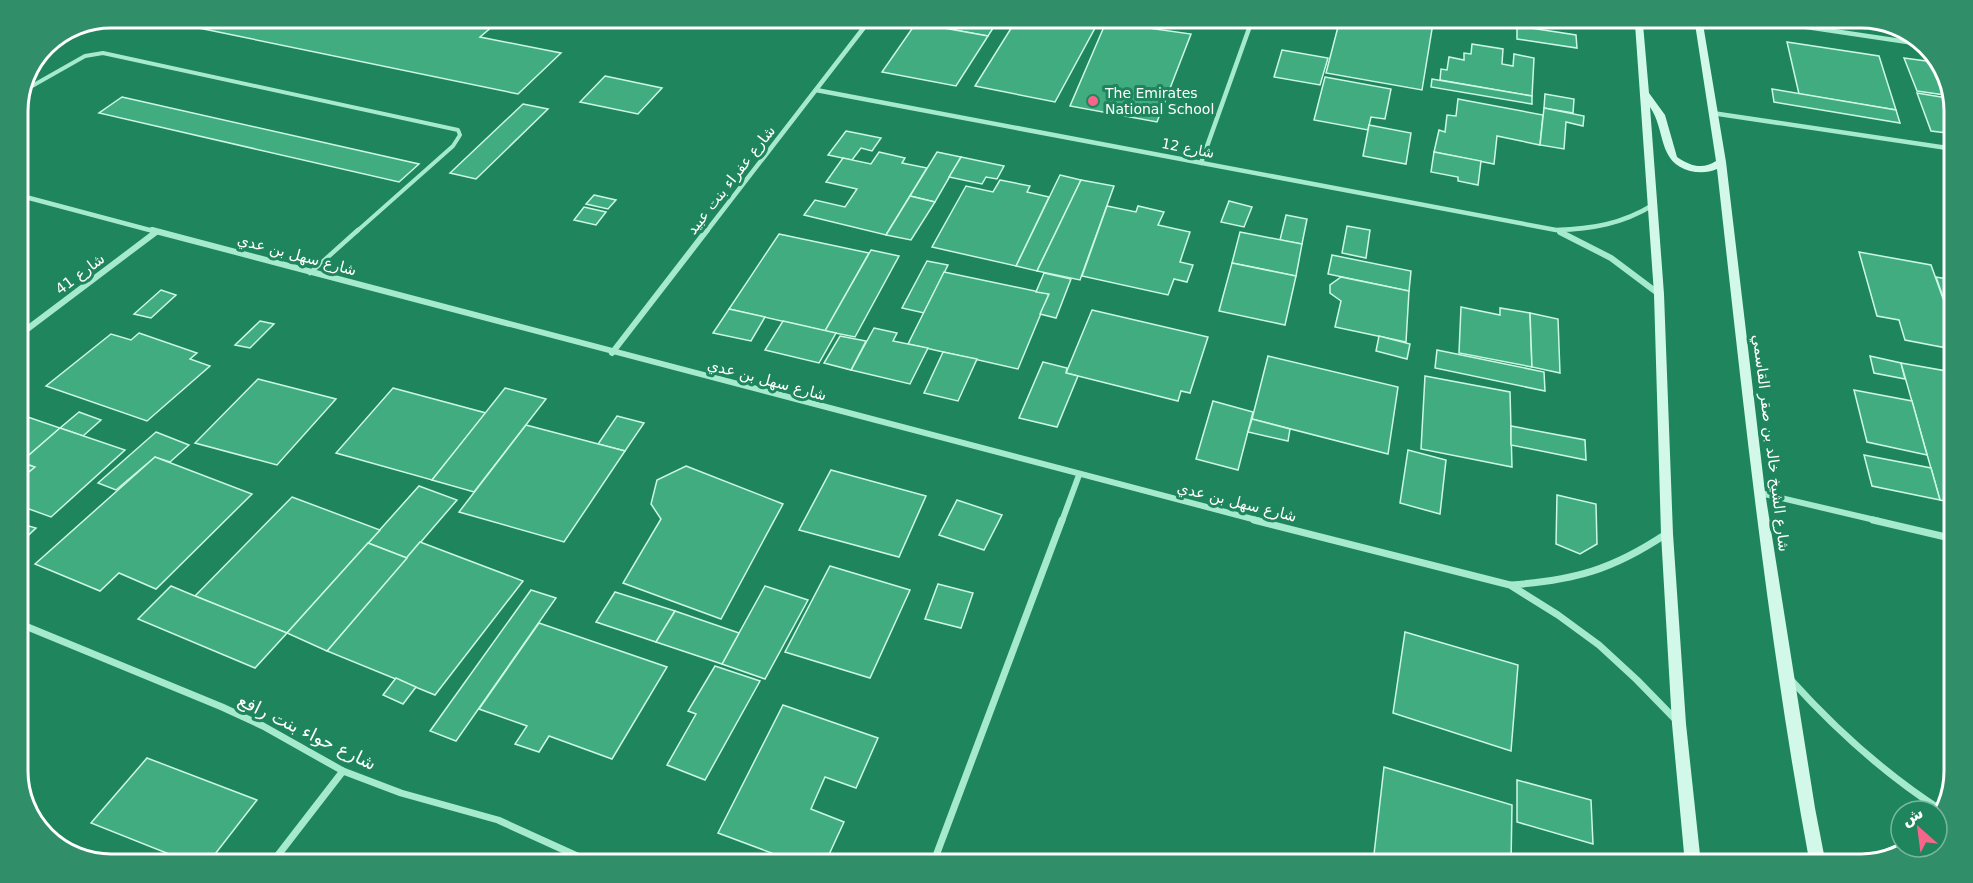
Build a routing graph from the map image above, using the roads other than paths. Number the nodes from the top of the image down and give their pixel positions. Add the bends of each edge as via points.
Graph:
1 (864, 28) edge
2 (1249, 28) edge
3 (1639, 28) edge
4 (1700, 28) edge
5 (1813, 28) edge
6 (1908, 42) edge
7 (33, 85) edge
8 (816, 90) junction
9 (1644, 93) junction
10 (1712, 112) junction
11 (1944, 147) edge
12 (1721, 162) junction
13 (1201, 163) junction
14 (29, 198) edge
15 (1653, 205) junction
16 (1556, 230) junction
17 (156, 232) junction
18 (310, 273) junction
19 (1659, 294) junction
20 (29, 328) edge
21 (612, 354) junction
22 (1079, 475) junction
23 (1759, 492) junction
24 (1667, 534) junction
25 (1944, 537) edge
26 (1510, 585) junction
27 (29, 628) edge
28 (1787, 676) junction
29 (1679, 724) junction
30 (343, 771) junction
31 (1926, 799) edge
32 (279, 854) edge
33 (573, 854) edge
34 (937, 854) edge
35 (1692, 854) edge
36 (1816, 854) edge

1 - 8 street, شارع عفراء بنت عبيد
2 - 13 street
3 - 9 main road
4 - 10 main road, شارع الشيخ خالد بن صقر القاسمي
5 - 6 street
7 - 18 lane via 85,56 104,53 458,130 460,135 453,146
8 - 13 street, شارع 12
8 - 21 street, شارع عفراء بنت عبيد
9 - 12 main road via 1662,121 1673,158 1699,170 1709,170
9 - 15 main road
10 - 11 street
10 - 12 main road, شارع الشيخ خالد بن صقر القاسمي
12 - 23 main road, شارع الشيخ خالد بن صقر القاسمي
13 - 16 street, شارع 12
14 - 17 street, شارع سهل بن عدي
15 - 16 street, شارع 12 via 1613,225
15 - 19 main road
16 - 19 street, شارع 12 via 1611,258
17 - 18 street, شارع سهل بن عدي
17 - 20 street, شارع 41
18 - 21 street, شارع سهل بن عدي
19 - 24 main road
21 - 22 street, شارع سهل بن عدي
22 - 26 street, شارع سهل بن عدي
22 - 34 street
23 - 25 street
23 - 28 main road, شارع الشيخ خالد بن صقر القاسمي
24 - 26 street, شارع سهل بن عدي via 1600,572 1557,582
24 - 29 main road
26 - 29 street, شارع سهل بن عدي via 1556,611 1599,644
27 - 30 street, شارع حواء بنت رافع via 222,707
28 - 31 street via 1825,719 1873,762
28 - 36 main road, شارع الشيخ خالد بن صقر القاسمي
29 - 35 main road
30 - 32 street
30 - 33 street, شارع حواء بنت رافع via 401,793 498,820

